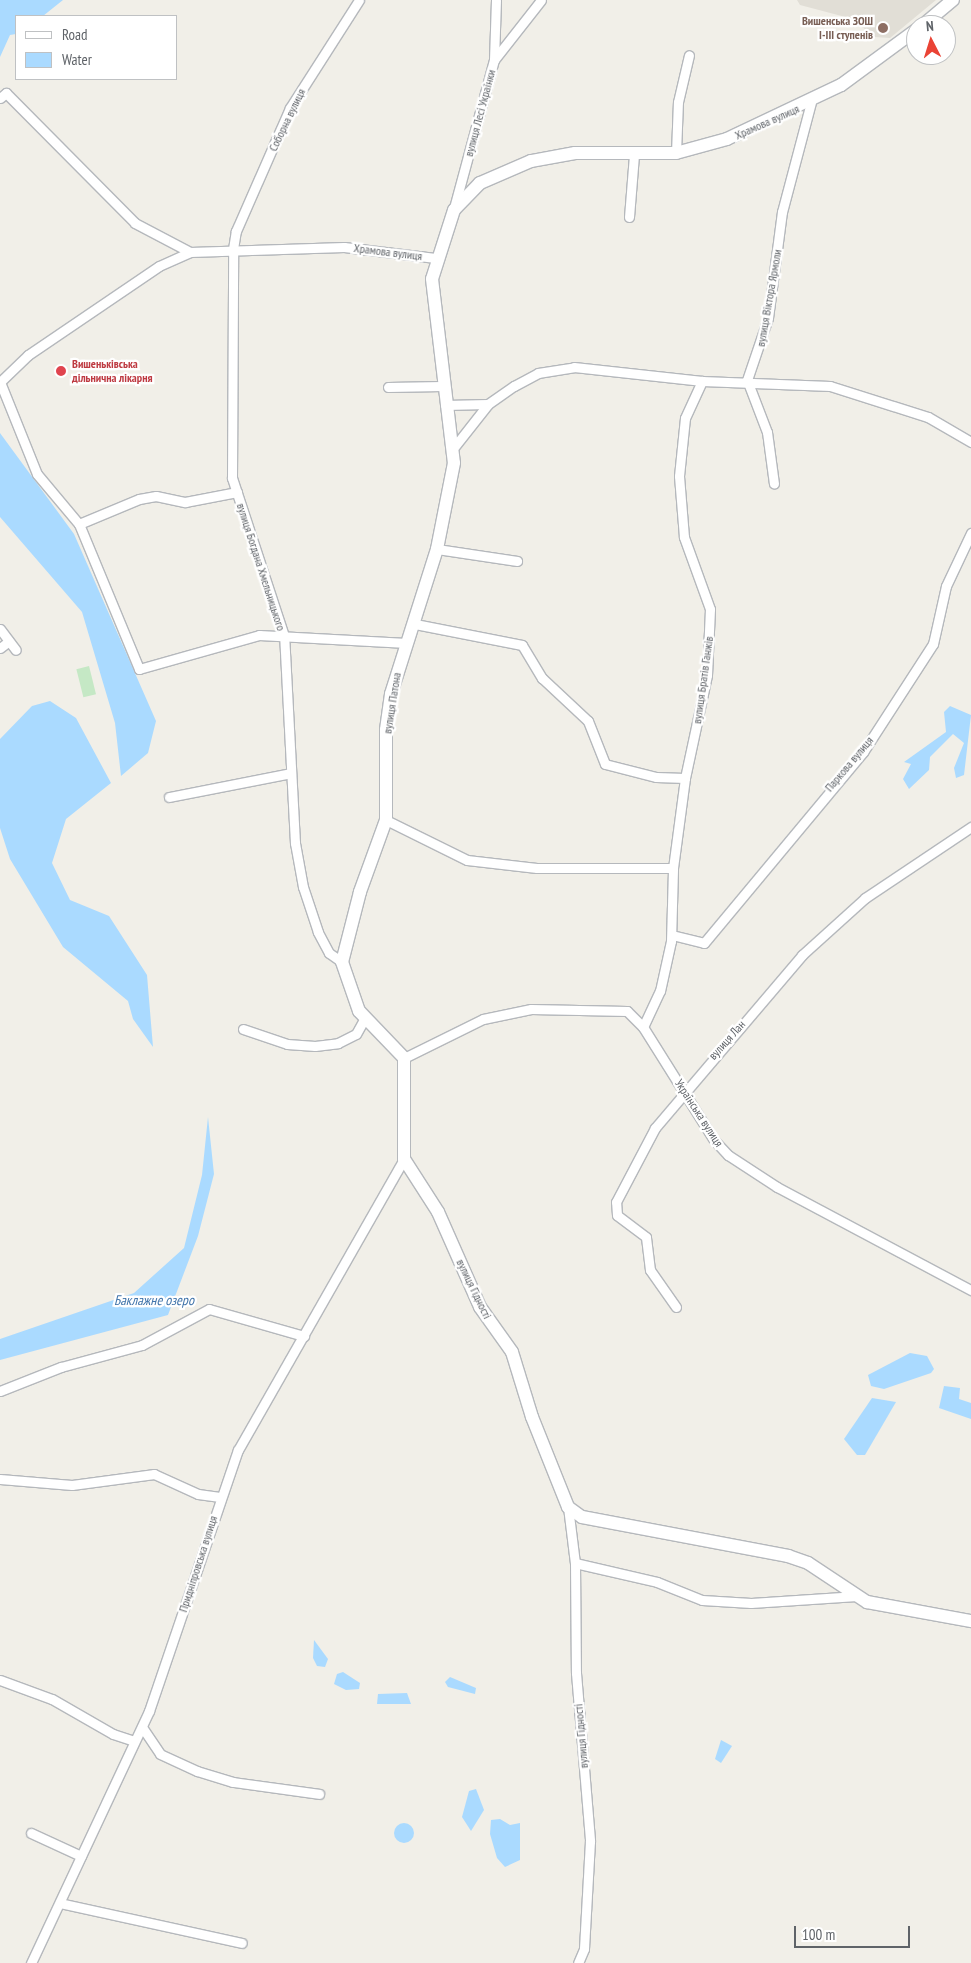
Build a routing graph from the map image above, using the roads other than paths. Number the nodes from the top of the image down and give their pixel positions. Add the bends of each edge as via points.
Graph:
1 (359, 0) edge
2 (496, 0) edge
3 (541, 0) edge
4 (953, 0) edge
5 (935, 15) edge
6 (906, 37) edge
7 (688, 55) dead end
8 (494, 60) junction
9 (0, 98) edge
10 (811, 102) junction
11 (676, 152) junction
12 (634, 155) junction
13 (454, 210) junction
14 (629, 217) dead end
15 (233, 249) junction
16 (190, 252) junction
17 (435, 258) junction
18 (747, 380) junction
19 (702, 381) junction
20 (0, 382) edge
21 (442, 386) junction
22 (388, 387) dead end
23 (488, 404) junction
24 (445, 405) junction
25 (971, 442) edge
26 (455, 446) junction
27 (774, 484) dead end
28 (237, 492) junction
29 (80, 524) junction
30 (971, 533) edge
31 (437, 549) junction
32 (517, 561) dead end
33 (415, 624) junction
34 (0, 629) edge
35 (284, 636) junction
36 (9, 641) junction
37 (407, 644) junction
38 (0, 648) edge
39 (16, 650) dead end
40 (291, 773) junction
41 (685, 778) junction
42 (169, 797) dead end
43 (386, 820) junction
44 (971, 827) edge
45 (673, 868) junction
46 (672, 935) junction
47 (342, 962) junction
48 (365, 1018) junction
49 (643, 1027) junction
50 (243, 1028) dead end
51 (404, 1058) junction
52 (686, 1089) junction
53 (404, 1158) junction
54 (971, 1290) edge
55 (676, 1307) dead end
56 (304, 1336) junction
57 (0, 1391) edge
58 (0, 1478) edge
59 (220, 1496) junction
60 (568, 1507) junction
61 (575, 1563) junction
62 (857, 1596) junction
63 (971, 1621) edge
64 (0, 1680) edge
65 (142, 1727) junction
66 (132, 1740) junction
67 (319, 1794) dead end
68 (31, 1833) dead end
69 (81, 1856) junction
70 (60, 1903) junction
71 (242, 1943) dead end
72 (32, 1963) edge
73 (578, 1963) edge

1 - 15 street, Соборна вулиця via 290,108 236,231
2 - 8 street
3 - 8 street, вулиця Лесі Українки
4 - 5 street
6 - 10 street, Храмова вулиця
7 - 11 street via 678,102
8 - 13 street, вулиця Лесі Українки
9 - 16 street via 6,93 134,223
10 - 11 street, Храмова вулиця via 728,139
10 - 18 street, вулиця Віктора Ярмоли via 782,212 766,326
11 - 12 street, Храмова вулиця
12 - 13 street, Храмова вулиця via 574,153 531,162 480,183
12 - 14 street
13 - 17 street, Храмова вулиця
15 - 16 street, Храмова вулиця
15 - 17 street, Храмова вулиця via 344,247
15 - 28 street, вулиця Богдана Хмельницького via 232,478
16 - 20 street, Храмова вулиця via 159,266 28,355
17 - 21 street, вулиця Патона via 432,297
18 - 19 street
18 - 25 street via 830,386 928,417
18 - 27 street via 767,432
19 - 23 street via 607,368 555,368 526,379
19 - 41 street, вулиця Братів Ганжів via 685,418 679,476 684,537 706,593 711,624 707,675
20 - 29 street via 37,474
21 - 22 street
21 - 24 street, вулиця Патона
23 - 24 street
23 - 26 street, вулиця Патона
24 - 26 street, вулиця Патона
26 - 31 street, вулиця Патона
28 - 29 street via 185,502 156,496 140,498
28 - 35 street, вулиця Богдана Хмельницького
29 - 35 street via 139,669 258,635
30 - 46 street, Паркова вулиця via 946,586 933,644 863,752 704,943
31 - 32 street
31 - 33 street, вулиця Патона
33 - 37 street, вулиця Патона
33 - 41 street via 522,644 542,678 588,721 605,764 656,776
34 - 36 street
35 - 37 street
35 - 40 street, вулиця Богдана Хмельницького
36 - 38 street
36 - 39 street
37 - 43 street, вулиця Патона via 386,730
40 - 42 street
40 - 47 street, вулиця Богдана Хмельницького via 303,887 318,932 329,952
41 - 45 street, вулиця Братів Ганжів
43 - 45 street via 467,860 537,868
43 - 47 street, вулиця Патона via 360,892
44 - 52 street, вулиця Лан via 865,898 802,955
45 - 46 street, вулиця Братів Ганжів
46 - 49 street, вулиця Братів Ганжів via 660,990
47 - 48 street via 352,998
48 - 50 street via 356,1034 338,1043 315,1046 287,1044
48 - 51 street
49 - 51 street, Українська вулиця via 627,1011 531,1009 483,1019
49 - 52 street, Українська вулиця via 655,1051
51 - 53 street
52 - 54 street, Українська вулиця via 714,1140 728,1156 777,1187
52 - 55 street, вулиця Лан via 655,1128 616,1202 617,1215 646,1236 650,1270
53 - 56 street, Придніпровська вулиця via 390,1176
53 - 60 street, вулиця Гідності via 438,1212 480,1307 512,1352 532,1417
56 - 57 street via 209,1309 142,1345 61,1367
56 - 59 street, Придніпровська вулиця via 238,1450
58 - 59 street via 72,1485 154,1474 198,1494
59 - 65 street, Придніпровська вулиця
60 - 61 street, вулиця Гідності
60 - 62 street via 582,1517 788,1556 808,1563
61 - 62 street via 657,1582 702,1600 751,1603
61 - 73 street, вулиця Гідності via 576,1673 590,1841 584,1949
62 - 63 street via 867,1602
64 - 66 street via 52,1699 112,1734
65 - 66 street, Придніпровська вулиця
65 - 67 street via 160,1754 197,1771 233,1782
66 - 69 street, Придніпровська вулиця
68 - 69 street
69 - 70 street, Придніпровська вулиця
70 - 71 street
70 - 72 street, Придніпровська вулиця

